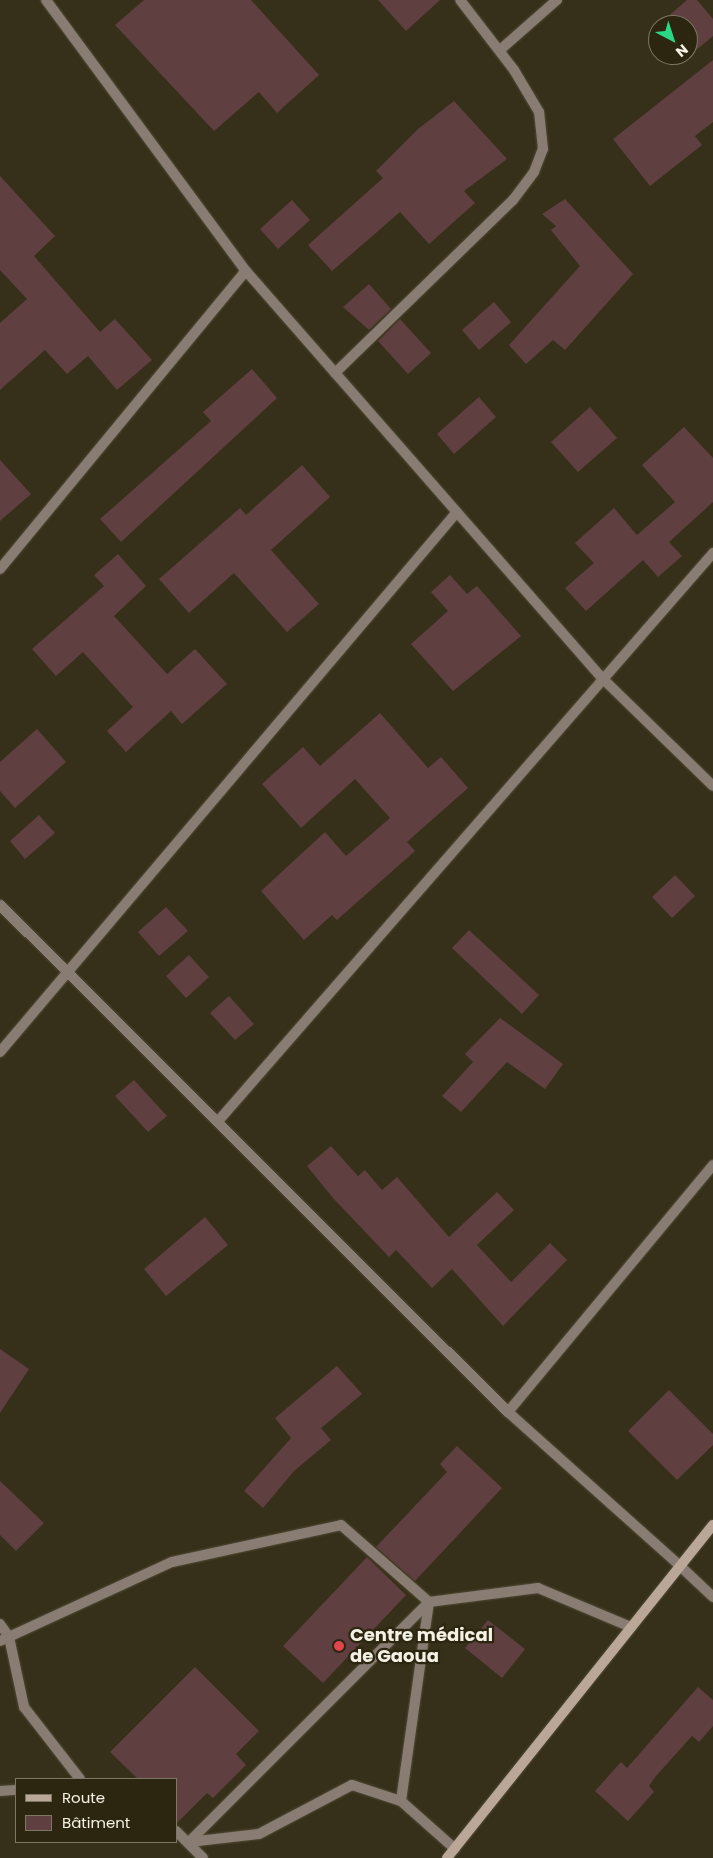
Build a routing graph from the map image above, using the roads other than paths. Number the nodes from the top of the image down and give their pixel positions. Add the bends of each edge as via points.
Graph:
1 (46, 0) edge
2 (460, 0) edge
3 (557, 0) edge
4 (500, 50) junction
5 (246, 272) junction
6 (335, 373) junction
7 (457, 512) junction
8 (713, 553) edge
9 (0, 569) edge
10 (600, 677) junction
11 (713, 786) edge
12 (0, 905) edge
13 (68, 975) junction
14 (0, 1052) edge
15 (220, 1120) junction
16 (713, 1164) edge
17 (508, 1412) junction
18 (713, 1524) edge
19 (679, 1565) junction
20 (713, 1597) edge
21 (429, 1602) junction
22 (0, 1624) edge
23 (631, 1627) junction
24 (5, 1639) edge
25 (79, 1778) edge
26 (15, 1790) edge
27 (0, 1791) edge
28 (401, 1801) junction
29 (178, 1833) edge
30 (189, 1842) junction
31 (455, 1848) junction
32 (203, 1858) edge
33 (447, 1858) edge

1 - 5 street
2 - 4 street
3 - 4 street
4 - 6 street via 539,112 543,148 534,172 513,200
5 - 6 street
5 - 9 street
6 - 7 street
7 - 10 street
7 - 13 street
8 - 10 street
10 - 11 street
10 - 15 street
12 - 13 street
13 - 14 street
13 - 15 street
15 - 17 street
16 - 17 street
17 - 19 street
18 - 19 main road
19 - 20 street
19 - 23 main road
21 - 23 street via 538,1588
21 - 24 street via 341,1525 172,1562
21 - 28 street
21 - 30 street
22 - 24 street
23 - 31 main road
24 - 25 street via 24,1707
26 - 27 street
28 - 30 street via 352,1785 259,1834
28 - 31 street
29 - 30 street
30 - 32 street
31 - 33 main road

